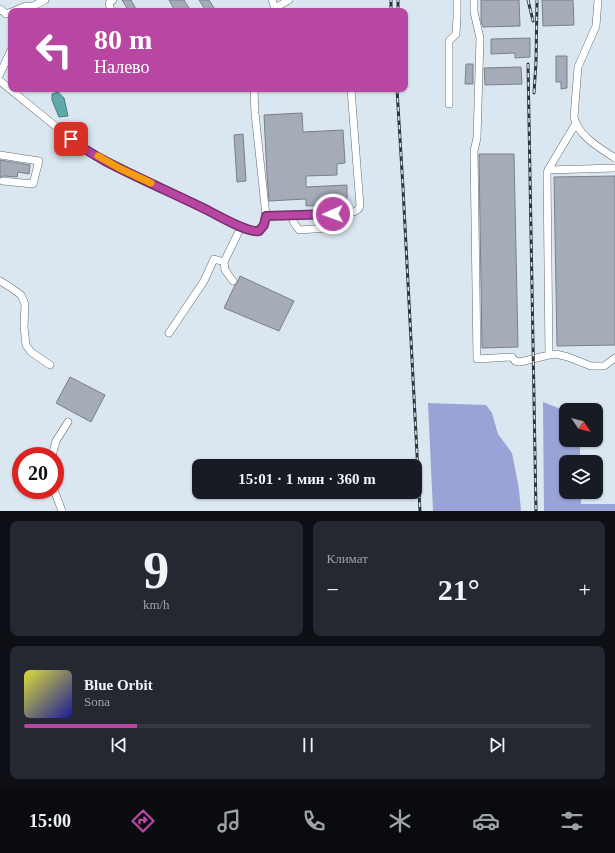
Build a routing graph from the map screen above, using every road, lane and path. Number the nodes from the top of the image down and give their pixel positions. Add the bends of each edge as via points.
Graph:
1 (45, 0) edge
2 (113, 0) edge
3 (272, 0) edge
4 (289, 0) edge
5 (457, 0) edge
6 (474, 0) edge
7 (598, 0) edge
8 (32, 8) edge
9 (110, 8) edge
10 (8, 57) edge
11 (0, 74) edge
12 (0, 81) edge
13 (8, 88) edge
14 (14, 92) edge
15 (254, 92) edge
16 (351, 92) edge
17 (449, 104) dead end
18 (576, 122) junction
19 (0, 155) edge
20 (615, 158) edge
21 (615, 168) edge
22 (548, 170) junction
23 (3, 181) dead end
24 (347, 213) junction
25 (291, 215) junction
26 (266, 216) junction
27 (241, 227) junction
28 (224, 262) junction
29 (0, 281) edge
30 (233, 281) dead end
31 (169, 333) dead end
32 (549, 355) junction
33 (615, 358) edge
34 (50, 365) dead end
35 (68, 422) dead end
36 (54, 447) edge
37 (57, 499) edge
38 (62, 511) edge

1 - 8 street
2 - 9 street via 109,3
3 - 4 street via 275,8
5 - 17 street via 456,34 449,41
6 - 32 street via 480,38 477,138 474,151 477,359 512,357 520,362
7 - 18 street via 596,26 578,67 574,117
10 - 11 street
12 - 13 street
14 - 27 street via 81,147
15 - 26 street
16 - 24 street via 360,206 356,211
18 - 20 street via 580,130 596,145
18 - 22 street
19 - 23 street via 39,161 33,184
21 - 22 street
22 - 32 street
24 - 25 street
24 - 25 street via 342,227 299,230
25 - 26 street
26 - 27 street via 259,231
27 - 28 street
28 - 30 street via 225,270
28 - 31 street via 214,259 204,281
29 - 34 street via 21,295 25,304 26,345 31,352
32 - 33 street via 568,357 592,366 604,366
35 - 36 street
37 - 38 street

